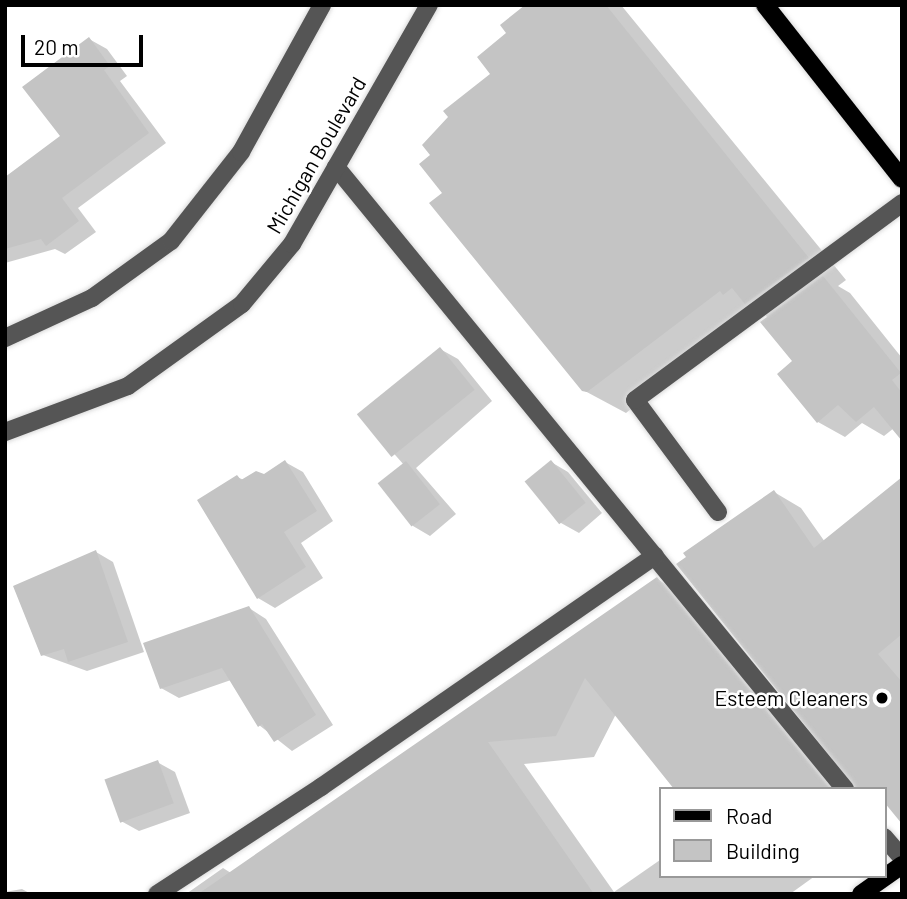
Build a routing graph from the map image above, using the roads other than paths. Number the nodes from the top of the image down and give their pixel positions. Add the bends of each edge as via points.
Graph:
1 (322, 5) edge
2 (765, 5) edge
3 (428, 6) edge
4 (336, 167) junction
5 (902, 179) edge
6 (902, 203) edge
7 (5, 338) edge
8 (5, 432) edge
9 (718, 512) dead end
10 (655, 556) junction
11 (843, 787) edge
12 (886, 839) edge
13 (902, 858) edge
14 (902, 865) edge
15 (886, 876) edge
16 (883, 878) edge
17 (157, 894) edge
18 (860, 894) edge

1 - 7 street via 241,152 171,240 92,298
2 - 5 main road
3 - 4 street, Michigan Boulevard
4 - 8 street, Michigan Boulevard via 292,244 242,304 128,386
4 - 10 street
6 - 9 street via 635,400
10 - 11 street
10 - 17 street via 321,787
12 - 13 street
14 - 15 main road
16 - 18 main road

